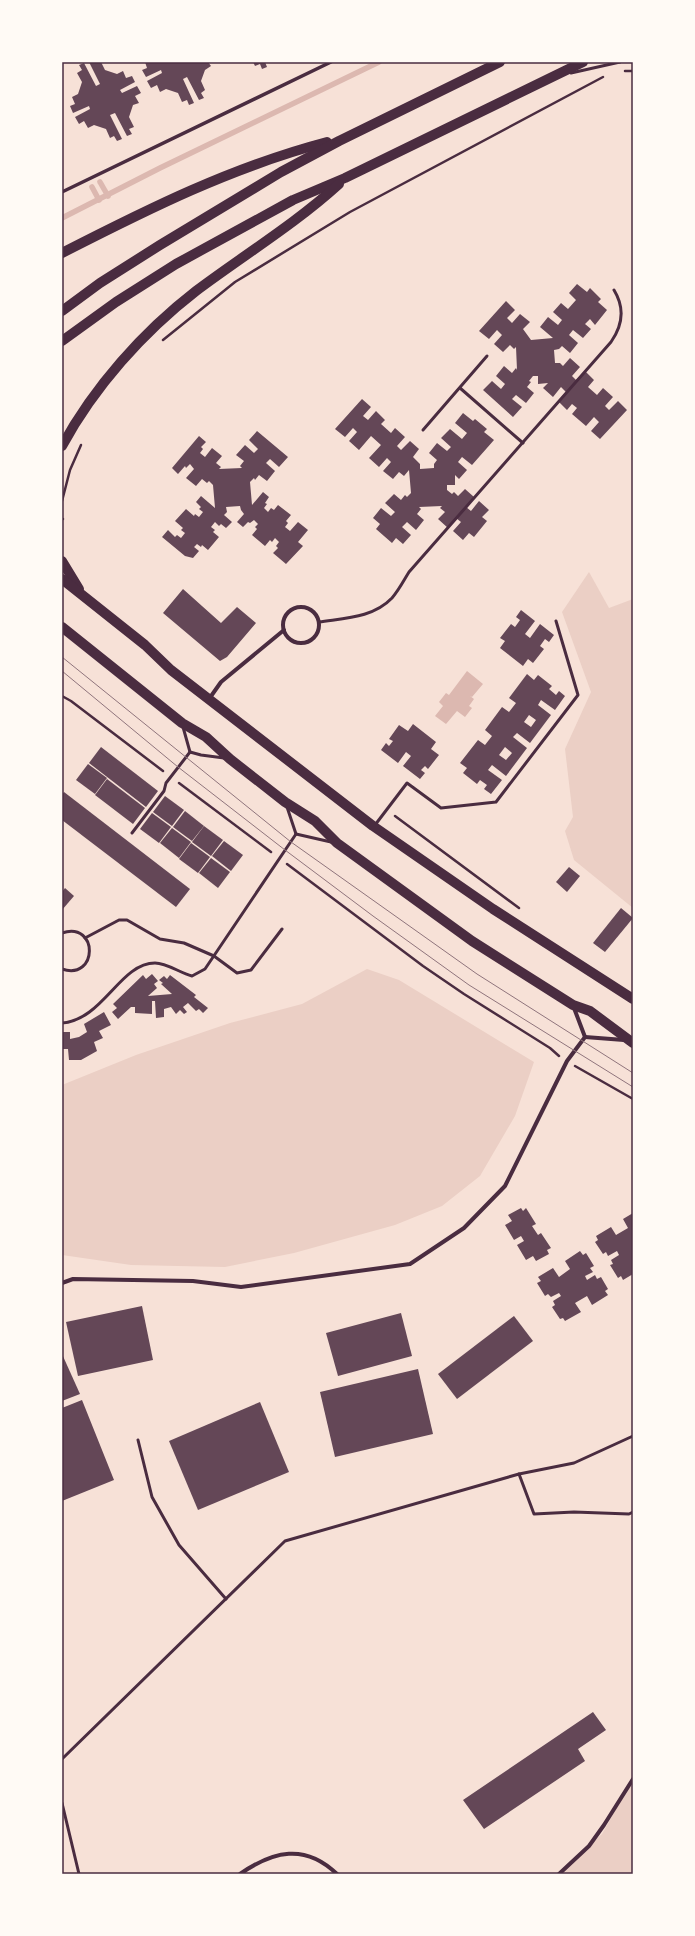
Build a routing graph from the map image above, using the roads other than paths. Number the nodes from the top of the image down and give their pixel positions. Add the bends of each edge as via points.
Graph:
1 (331, 62) edge
2 (500, 62) edge
3 (583, 62) edge
4 (620, 62) edge
5 (552, 77) junction
6 (339, 141) junction
7 (345, 178) junction
8 (62, 192) edge
9 (62, 253) edge
10 (614, 290) dead end
11 (62, 311) edge
12 (62, 341) edge
13 (487, 356) dead end
14 (460, 388) junction
15 (86, 408) junction
16 (422, 430) dead end
17 (62, 431) edge
18 (523, 443) junction
19 (62, 446) edge
20 (62, 561) edge
21 (62, 579) edge
22 (84, 595) junction
23 (556, 621) dead end
24 (319, 622) junction
25 (62, 628) edge
26 (284, 630) junction
27 (209, 700) junction
28 (182, 723) junction
29 (190, 752) junction
30 (230, 759) junction
31 (285, 802) junction
32 (374, 826) junction
33 (132, 833) dead end
34 (296, 834) junction
35 (338, 844) junction
36 (282, 929) dead end
37 (62, 933) edge
38 (85, 938) junction
39 (214, 956) junction
40 (62, 969) edge
41 (633, 999) edge
42 (573, 1005) junction
43 (62, 1023) edge
44 (585, 1037) junction
45 (631, 1041) edge
46 (62, 1283) edge
47 (633, 1436) edge
48 (138, 1440) dead end
49 (519, 1474) junction
50 (633, 1512) edge
51 (226, 1599) junction
52 (62, 1760) edge
53 (633, 1779) edge
54 (62, 1803) edge
55 (79, 1874) edge
56 (240, 1874) edge
57 (337, 1874) edge
58 (559, 1874) edge

1 - 8 street
2 - 6 main road
3 - 5 main road
4 - 5 lane
5 - 7 main road
6 - 9 main road via 326,142 274,158 197,186
6 - 11 main road via 281,172 160,245
7 - 12 main road via 293,200 176,264 116,302
7 - 15 main road via 303,215 196,292 166,317 119,367
10 - 18 lane via 622,307 621,325 617,334
13 - 14 lane
14 - 16 lane
14 - 18 lane
15 - 17 main road
15 - 19 main road
18 - 24 lane via 410,572 393,597 376,610 365,614
20 - 22 main road
21 - 22 main road
22 - 27 main road
23 - 32 lane via 578,695 496,802 441,808 407,783
24 - 26 street via 317,633 307,642 293,641
24 - 26 street via 310,609 296,608 286,616
25 - 28 main road
26 - 27 street via 220,682
27 - 32 main road
28 - 29 lane
28 - 30 main road via 198,731
29 - 30 lane
29 - 33 lane
30 - 31 main road
31 - 34 lane
31 - 35 main road via 315,822
32 - 41 main road via 493,909
34 - 35 lane
34 - 39 lane
35 - 42 main road via 472,941
36 - 39 lane via 251,970 237,973
37 - 38 lane via 74,931
38 - 39 lane via 119,920 127,920 160,938 184,943
38 - 40 lane via 90,950 86,962 76,970
39 - 43 lane via 205,969 192,976 164,965 151,964 139,967 87,1015
42 - 44 street
42 - 45 main road via 590,1012
44 - 45 street
44 - 46 street via 568,1061 504,1186 464,1228 410,1264 241,1287 193,1281 73,1279
47 - 49 lane via 574,1463
48 - 51 lane via 152,1497 179,1545
49 - 50 lane via 534,1514
49 - 51 lane via 285,1541
51 - 52 lane
53 - 58 street via 589,1846
54 - 55 lane
56 - 57 street via 254,1864 274,1856 295,1852 314,1858

